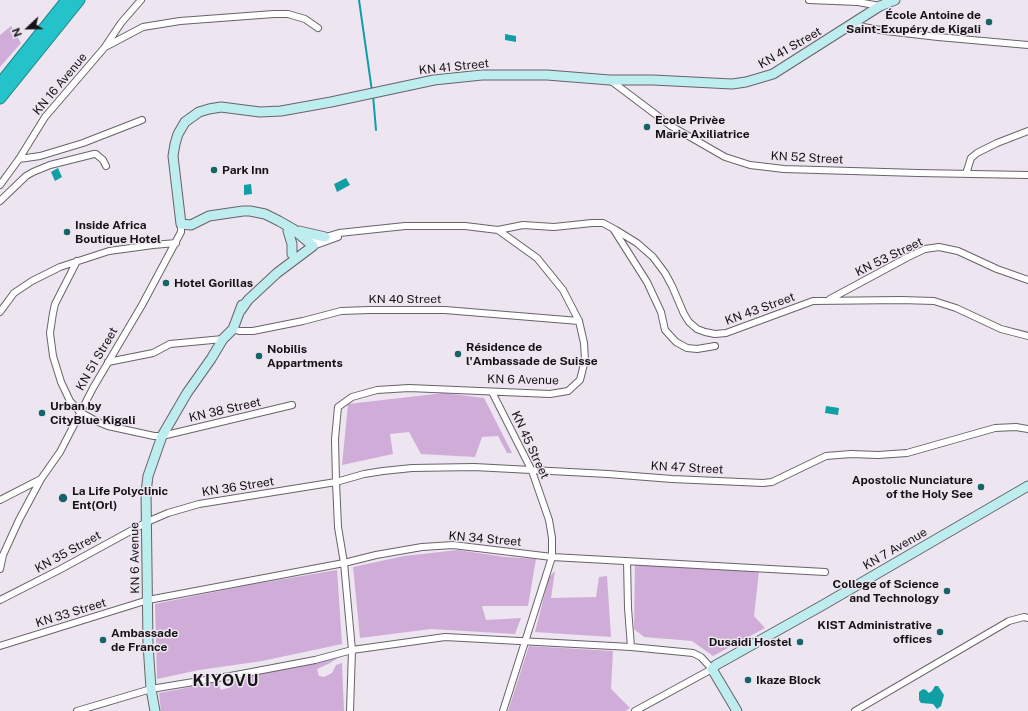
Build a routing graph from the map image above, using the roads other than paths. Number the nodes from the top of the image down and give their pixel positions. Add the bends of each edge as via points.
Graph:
1 (67, 0) edge
2 (78, 0) edge
3 (141, 0) edge
4 (809, 0) edge
5 (895, 0) edge
6 (880, 6) junction
7 (852, 25) junction
8 (318, 28) dead end
9 (1028, 45) edge
10 (105, 47) junction
11 (610, 80) junction
12 (0, 84) edge
13 (0, 98) edge
14 (142, 120) dead end
15 (1028, 131) edge
16 (19, 159) junction
17 (106, 166) dead end
18 (966, 174) junction
19 (1028, 175) edge
20 (0, 185) edge
21 (0, 201) edge
22 (182, 224) junction
23 (611, 225) junction
24 (291, 230) junction
25 (498, 230) junction
26 (350, 232) junction
27 (325, 237) junction
28 (176, 243) junction
29 (309, 246) junction
30 (292, 254) junction
31 (77, 261) junction
32 (1028, 280) edge
33 (829, 300) junction
34 (241, 310) junction
35 (0, 312) edge
36 (579, 320) junction
37 (233, 329) junction
38 (1028, 336) edge
39 (223, 339) junction
40 (715, 346) dead end
41 (108, 362) junction
42 (492, 392) junction
43 (292, 405) dead end
44 (80, 412) junction
45 (1028, 429) edge
46 (162, 436) junction
47 (532, 471) junction
48 (41, 479) junction
49 (336, 482) junction
50 (1028, 486) edge
51 (0, 500) edge
52 (147, 522) junction
53 (552, 557) junction
54 (627, 561) junction
55 (344, 563) junction
56 (0, 569) edge
57 (824, 572) dead end
58 (0, 600) edge
59 (148, 600) junction
60 (1028, 618) edge
61 (526, 641) junction
62 (0, 646) edge
63 (631, 646) junction
64 (352, 650) junction
65 (712, 669) junction
66 (151, 689) junction
67 (77, 711) edge
68 (155, 711) edge
69 (350, 711) edge
70 (503, 711) edge
71 (635, 711) edge
72 (737, 711) edge
73 (855, 711) edge

1 - 12 highway
2 - 13 highway
3 - 10 street, KN 16 Avenue via 120,24
4 - 6 street via 858,2
5 - 6 main road, KN 41 Street
6 - 7 main road, KN 41 Street
7 - 9 street via 938,37
7 - 11 main road, KN 41 Street via 773,74 760,79 732,84
8 - 10 street via 305,19 288,14 155,24 143,27
10 - 16 street, KN 16 Avenue via 45,117
11 - 18 street, KN 52 Street via 671,126 725,157 750,165 784,170
11 - 22 main road, KN 41 Street via 547,75 482,75 434,80 281,111 209,108 185,122 175,144 173,156
14 - 16 street via 83,143 40,156
15 - 18 street via 977,153 971,158
16 - 20 street, KN 16 Avenue
17 - 21 street via 96,154 50,165 26,176
18 - 19 street, KN 52 Street
22 - 24 main road via 191,225 209,216 243,211 259,213 264,218
22 - 28 street, KN 51 Street
23 - 25 street, KN 43 Street via 523,225
23 - 33 street, KN 43 Street via 653,256 663,269 689,322 705,332 726,333 813,301
23 - 40 street via 647,282 661,312 665,330 676,342 688,348
24 - 27 main road
24 - 29 main road
24 - 30 main road
25 - 26 street, KN 6 Avenue via 466,226 398,226
25 - 36 street, KN 6 Avenue via 537,258 563,290
26 - 27 street, KN 6 Avenue
26 - 29 street, KN 6 Avenue
27 - 29 street, KN 6 Avenue
28 - 31 street via 109,251
28 - 41 street, KN 51 Street
29 - 30 main road, KN 6 Avenue
29 - 34 main road, KN 6 Avenue via 269,280
30 - 34 main road, KN 6 Avenue via 245,297
31 - 35 street via 53,270 22,287 9,298
31 - 44 street via 55,304 50,333 53,356 61,382 70,401
32 - 33 street, KN 53 Street via 958,251 940,247 926,249 908,257
33 - 38 street, KN 43 Street via 934,302 956,308 1001,329
34 - 37 main road, KN 6 Avenue
36 - 37 street, KN 40 Street via 445,310 369,310 341,311 253,331
36 - 42 street, KN 6 Avenue via 585,360 580,380 568,391 550,394
37 - 39 main road, KN 6 Avenue
39 - 41 street via 170,344 153,353
39 - 46 main road, KN 6 Avenue
41 - 44 street, KN 51 Street
42 - 47 street, KN 45 Street
42 - 49 street, KN 6 Avenue via 409,388 377,390 352,396 338,407 335,439
43 - 46 street, KN 38 Street
44 - 46 street via 108,426
44 - 48 street, KN 51 Street via 60,452
45 - 47 street, KN 47 Street via 995,428 907,453 826,456 772,482 763,483
46 - 52 main road, KN 6 Avenue via 148,476
47 - 49 street, KN 47 Street via 474,467 412,468 370,473
47 - 53 street, KN 45 Street via 549,520
48 - 51 street
48 - 56 street, KN 51 Street via 3,555
49 - 52 street, KN 36 Street via 199,504
49 - 55 street, KN 6 Avenue via 338,527
50 - 65 main road, KN 7 Avenue via 726,658
52 - 58 street, KN 35 Street
52 - 59 main road, KN 6 Avenue
53 - 54 street, KN 34 Street
53 - 55 street, KN 34 Street via 452,545 422,547
53 - 61 street, KN 45 Street
54 - 57 street, KN 34 Street
54 - 63 street
55 - 59 street, KN 34 Street
55 - 64 street, KN 6 Avenue
59 - 62 street, KN 33 Street
59 - 66 main road, KN 6 Avenue
60 - 73 street via 1008,621
61 - 63 street
61 - 64 street via 445,637
61 - 70 street, KN 45 Street
63 - 65 street via 693,654 701,657
64 - 66 street via 315,660
64 - 69 street, KN 6 Avenue
65 - 71 street
65 - 72 main road
66 - 67 street
66 - 68 main road, KN 6 Avenue

